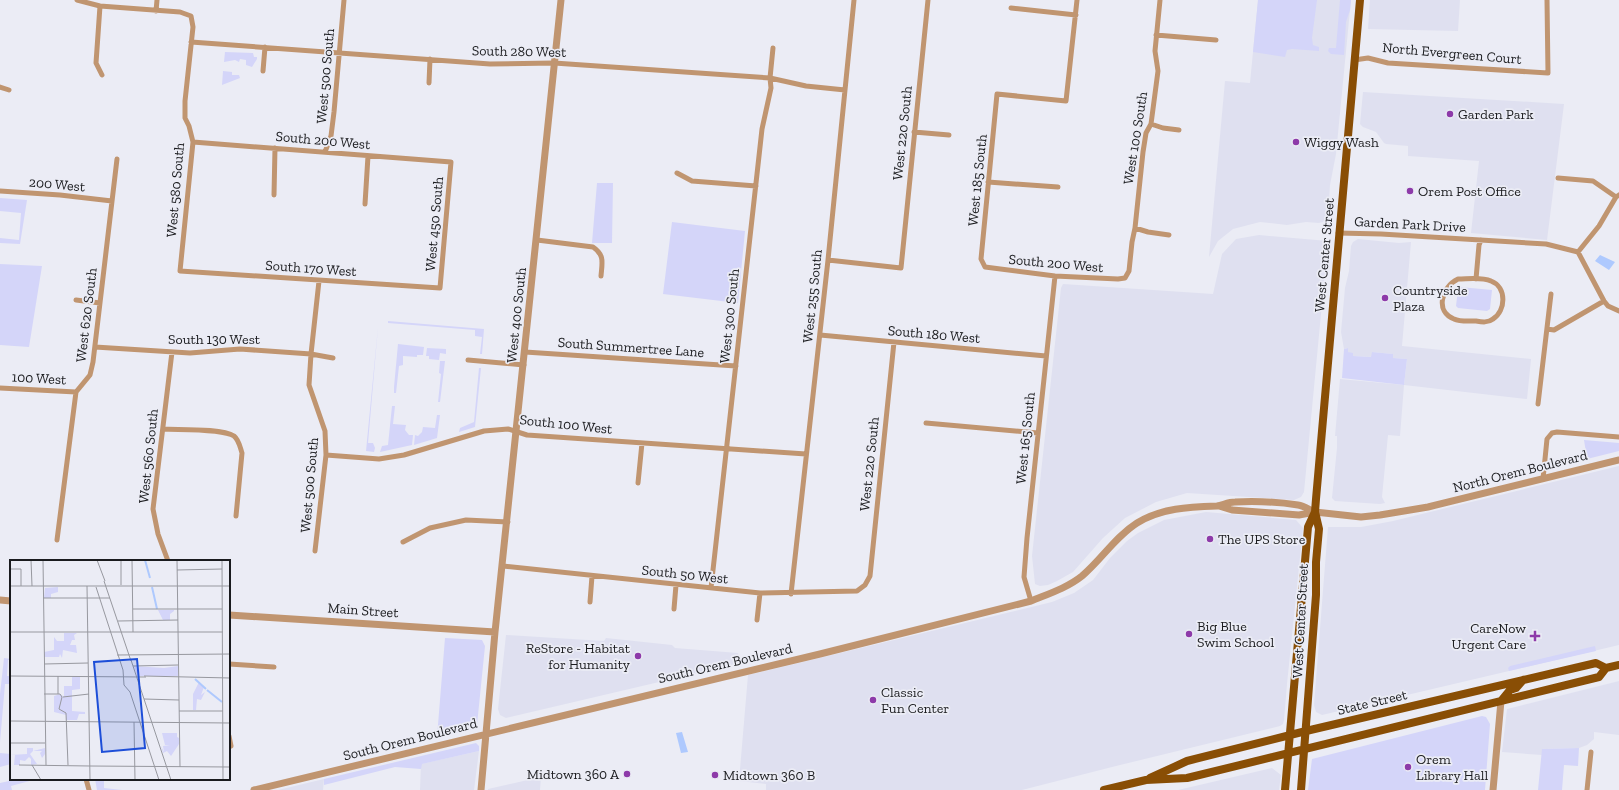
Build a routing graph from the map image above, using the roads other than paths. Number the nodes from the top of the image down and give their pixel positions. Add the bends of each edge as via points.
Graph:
1 (77, 0) edge
2 (157, 0) edge
3 (344, 0) edge
4 (561, 0) edge
5 (854, 0) edge
6 (928, 0) edge
7 (1077, 0) edge
8 (1160, 0) edge
9 (1360, 0) edge
10 (1548, 0) edge
11 (100, 6) junction
12 (1011, 8) dead end
13 (156, 11) junction
14 (1076, 14) junction
15 (1156, 35) junction
16 (1216, 40) dead end
17 (191, 42) junction
18 (265, 47) junction
19 (773, 48) dead end
20 (339, 53) junction
21 (430, 59) junction
22 (1354, 60) junction
23 (554, 63) junction
24 (263, 71) dead end
25 (102, 75) dead end
26 (770, 78) junction
27 (429, 83) dead end
28 (0, 87) edge
29 (9, 90) dead end
30 (845, 90) junction
31 (1151, 124) junction
32 (1179, 130) dead end
33 (914, 132) junction
34 (949, 135) dead end
35 (193, 142) junction
36 (275, 148) junction
37 (325, 152) junction
38 (368, 156) junction
39 (117, 159) dead end
40 (451, 162) joint
41 (677, 173) dead end
42 (1558, 178) dead end
43 (988, 182) junction
44 (756, 186) junction
45 (1058, 187) dead end
46 (0, 191) edge
47 (274, 195) dead end
48 (1618, 196) edge
49 (112, 201) junction
50 (365, 204) dead end
51 (1135, 228) junction
52 (1338, 233) junction
53 (1169, 235) dead end
54 (537, 240) junction
55 (1481, 240) junction
56 (1578, 252) junction
57 (828, 260) junction
58 (985, 267) joint
59 (180, 271) joint
60 (601, 276) dead end
61 (1055, 276) junction
62 (1125, 278) joint
63 (1476, 279) junction
64 (319, 280) junction
65 (440, 288) joint
66 (1551, 294) dead end
67 (76, 300) dead end
68 (1604, 301) junction
69 (100, 303) junction
70 (1619, 311) edge
71 (1547, 329) junction
72 (820, 335) junction
73 (894, 342) junction
74 (95, 347) junction
75 (172, 352) junction
76 (525, 352) junction
77 (311, 354) junction
78 (1046, 356) junction
79 (333, 358) dead end
80 (468, 360) dead end
81 (524, 365) junction
82 (736, 366) junction
83 (0, 388) edge
84 (76, 392) junction
85 (1538, 404) dead end
86 (926, 423) dead end
87 (163, 429) junction
88 (517, 433) junction
89 (1038, 433) junction
90 (1619, 437) edge
91 (642, 443) junction
92 (727, 448) junction
93 (806, 454) junction
94 (326, 455) junction
95 (1619, 460) edge
96 (1543, 479) junction
97 (638, 484) dead end
98 (1315, 512) junction
99 (236, 516) dead end
100 (508, 522) junction
101 (57, 540) dead end
102 (403, 542) dead end
103 (315, 551) dead end
104 (168, 560) edge
105 (503, 566) junction
106 (592, 576) junction
107 (676, 585) junction
108 (863, 587) joint
109 (711, 588) junction
110 (760, 593) junction
111 (791, 594) junction
112 (1030, 601) junction
113 (590, 602) dead end
114 (674, 609) dead end
115 (230, 615) edge
116 (758, 620) dead end
117 (496, 632) junction
118 (230, 664) edge
119 (1619, 665) edge
120 (274, 667) dead end
121 (1606, 668) junction
122 (1524, 680) junction
123 (1500, 701) junction
124 (1306, 731) junction
125 (487, 734) junction
126 (1290, 734) junction
127 (1304, 750) junction
128 (1591, 752) dead end
129 (1289, 754) junction
130 (86, 780) edge
131 (1146, 780) junction
132 (89, 790) edge
133 (254, 790) edge
134 (481, 790) edge
135 (1104, 790) edge
136 (1285, 790) edge
137 (1301, 790) edge
138 (1493, 790) edge
139 (1587, 790) edge

1 - 11 street
2 - 13 street
3 - 20 street, West 500 South
4 - 23 street, West 400 South
5 - 30 street, West 255 South
6 - 33 street, West 220 South
7 - 14 street
8 - 15 street, West 100 South
9 - 22 main road, West Center Street
10 - 22 street, North Evergreen Court via 1548,73 1388,63 1368,58
11 - 13 street
11 - 25 street via 96,63
12 - 14 street
13 - 17 street, West 580 South via 180,12 191,16
14 - 43 street, West 185 South via 1066,101 998,94
15 - 16 street
15 - 31 street, West 100 South via 1158,71
17 - 18 street, South 280 West
17 - 35 street, West 580 South via 185,118
18 - 20 street, South 280 West
18 - 24 street
19 - 26 street, West 300 South
20 - 21 street, South 280 West
20 - 37 street, West 500 South via 331,136
21 - 23 street, South 280 West via 490,64
21 - 27 street
22 - 52 main road, West Center Street
23 - 26 street, South 280 West
23 - 54 street, West 400 South
26 - 30 street, South 280 West via 806,86
26 - 44 street, West 300 South via 771,88 762,128
28 - 29 street
30 - 57 street, West 255 South
31 - 32 street
31 - 51 street, West 100 South via 1146,133 1143,152
33 - 34 street
33 - 57 street, West 220 South via 901,268
35 - 36 street, South 200 West
35 - 59 street, West 580 South
36 - 37 street, South 200 West
36 - 47 street
37 - 38 street, South 200 West
38 - 40 street, South 200 West
38 - 50 street
39 - 49 street, West 620 South
40 - 65 street, West 450 South
41 - 44 street via 692,181
42 - 48 street via 1593,182
43 - 45 street
43 - 58 street, West 185 South via 981,259
44 - 82 street, West 300 South
46 - 49 street, 200 West
48 - 56 street
49 - 69 street, West 620 South
51 - 53 street
51 - 62 street, West 100 South via 1129,271
52 - 55 street, Garden Park Drive
52 - 98 main road, West Center Street
54 - 60 street via 593,247 600,252
54 - 76 street, West 400 South
55 - 56 street, Garden Park Drive via 1546,244
55 - 63 street, Garden Park Drive
56 - 68 street
57 - 72 street, West 255 South
58 - 61 street, South 200 West
59 - 64 street, South 170 West
61 - 62 street, South 200 West via 1118,280
61 - 78 street, West 165 South
63 - 63 street via 1491,281 1499,288 1503,298 1500,312 1497,317 1487,322 1455,320 1442,302 1445,289 1452,281 1458,279
64 - 65 street, South 170 West
64 - 77 street, West 500 South
66 - 71 street
67 - 69 street
68 - 70 street
68 - 71 street via 1554,330
69 - 74 street, West 620 South
71 - 85 street
72 - 73 street, South 180 West
72 - 93 street, West 255 South
73 - 78 street, South 180 West
73 - 108 street, West 220 South via 870,576
74 - 75 street, South 130 West
74 - 84 street, West 620 South via 90,375
75 - 77 street, South 130 West via 240,349
75 - 87 street, West 560 South
76 - 81 street, West 400 South
76 - 82 street, South Summertree Lane
77 - 79 street, South 130 West
77 - 94 street, West 500 South via 310,386 326,431
78 - 89 street, West 165 South
80 - 81 street
81 - 88 street, West 400 South
82 - 92 street, West 300 South
83 - 84 street, 100 West
84 - 101 street
86 - 89 street
87 - 99 street via 225,432 234,437 242,453
87 - 104 street, West 560 South via 153,509 158,534
88 - 91 street, South 100 West
88 - 94 street, South 100 West via 508,429 484,431 379,459
88 - 100 street, West 400 South
89 - 112 street, West 165 South via 1024,577
90 - 96 street via 1552,433 1547,439
91 - 92 street, South 100 West
91 - 97 street
92 - 93 street, South 100 West
92 - 109 street, West 300 South
93 - 111 street, West 255 South
94 - 103 street, West 500 South
95 - 96 street, North Orem Boulevard
96 - 98 street, North Orem Boulevard via 1428,507 1369,516
98 - 112 street, South Orem Boulevard via 1299,505 1232,502 1219,506 1176,509 1159,513 1138,523 1116,540 1077,579
98 - 124 main road, West Center Street via 1319,529
98 - 126 main road, West Center Street via 1308,527
100 - 102 street via 466,520 430,528
100 - 105 street, West 400 South
105 - 106 street, South 50 West
105 - 117 street, West 400 South
106 - 107 street, South 50 West
106 - 113 street
107 - 109 street, South 50 West
107 - 114 street
108 - 111 street, South 50 West via 857,591
109 - 110 street, South 50 West
110 - 111 street, South 50 West
110 - 116 street
112 - 125 street, South Orem Boulevard
115 - 117 street, Main Street
117 - 125 street, West 400 South
118 - 120 street
119 - 121 main road, State Street
121 - 122 main road, State Street via 1596,663
121 - 123 main road, State Street via 1599,677
122 - 123 main road
122 - 124 main road, State Street
123 - 127 main road, State Street
123 - 138 street
124 - 126 main road, State Street
124 - 127 main road, West Center Street
125 - 133 street, South Orem Boulevard
125 - 134 street, West 400 South
126 - 129 main road, West Center Street
126 - 131 main road, State Street via 1187,761
127 - 129 main road, State Street
127 - 137 main road, West Center Street
128 - 139 street
129 - 131 main road, State Street via 1187,778
129 - 136 main road, West Center Street
130 - 132 street
131 - 135 main road, State Street

